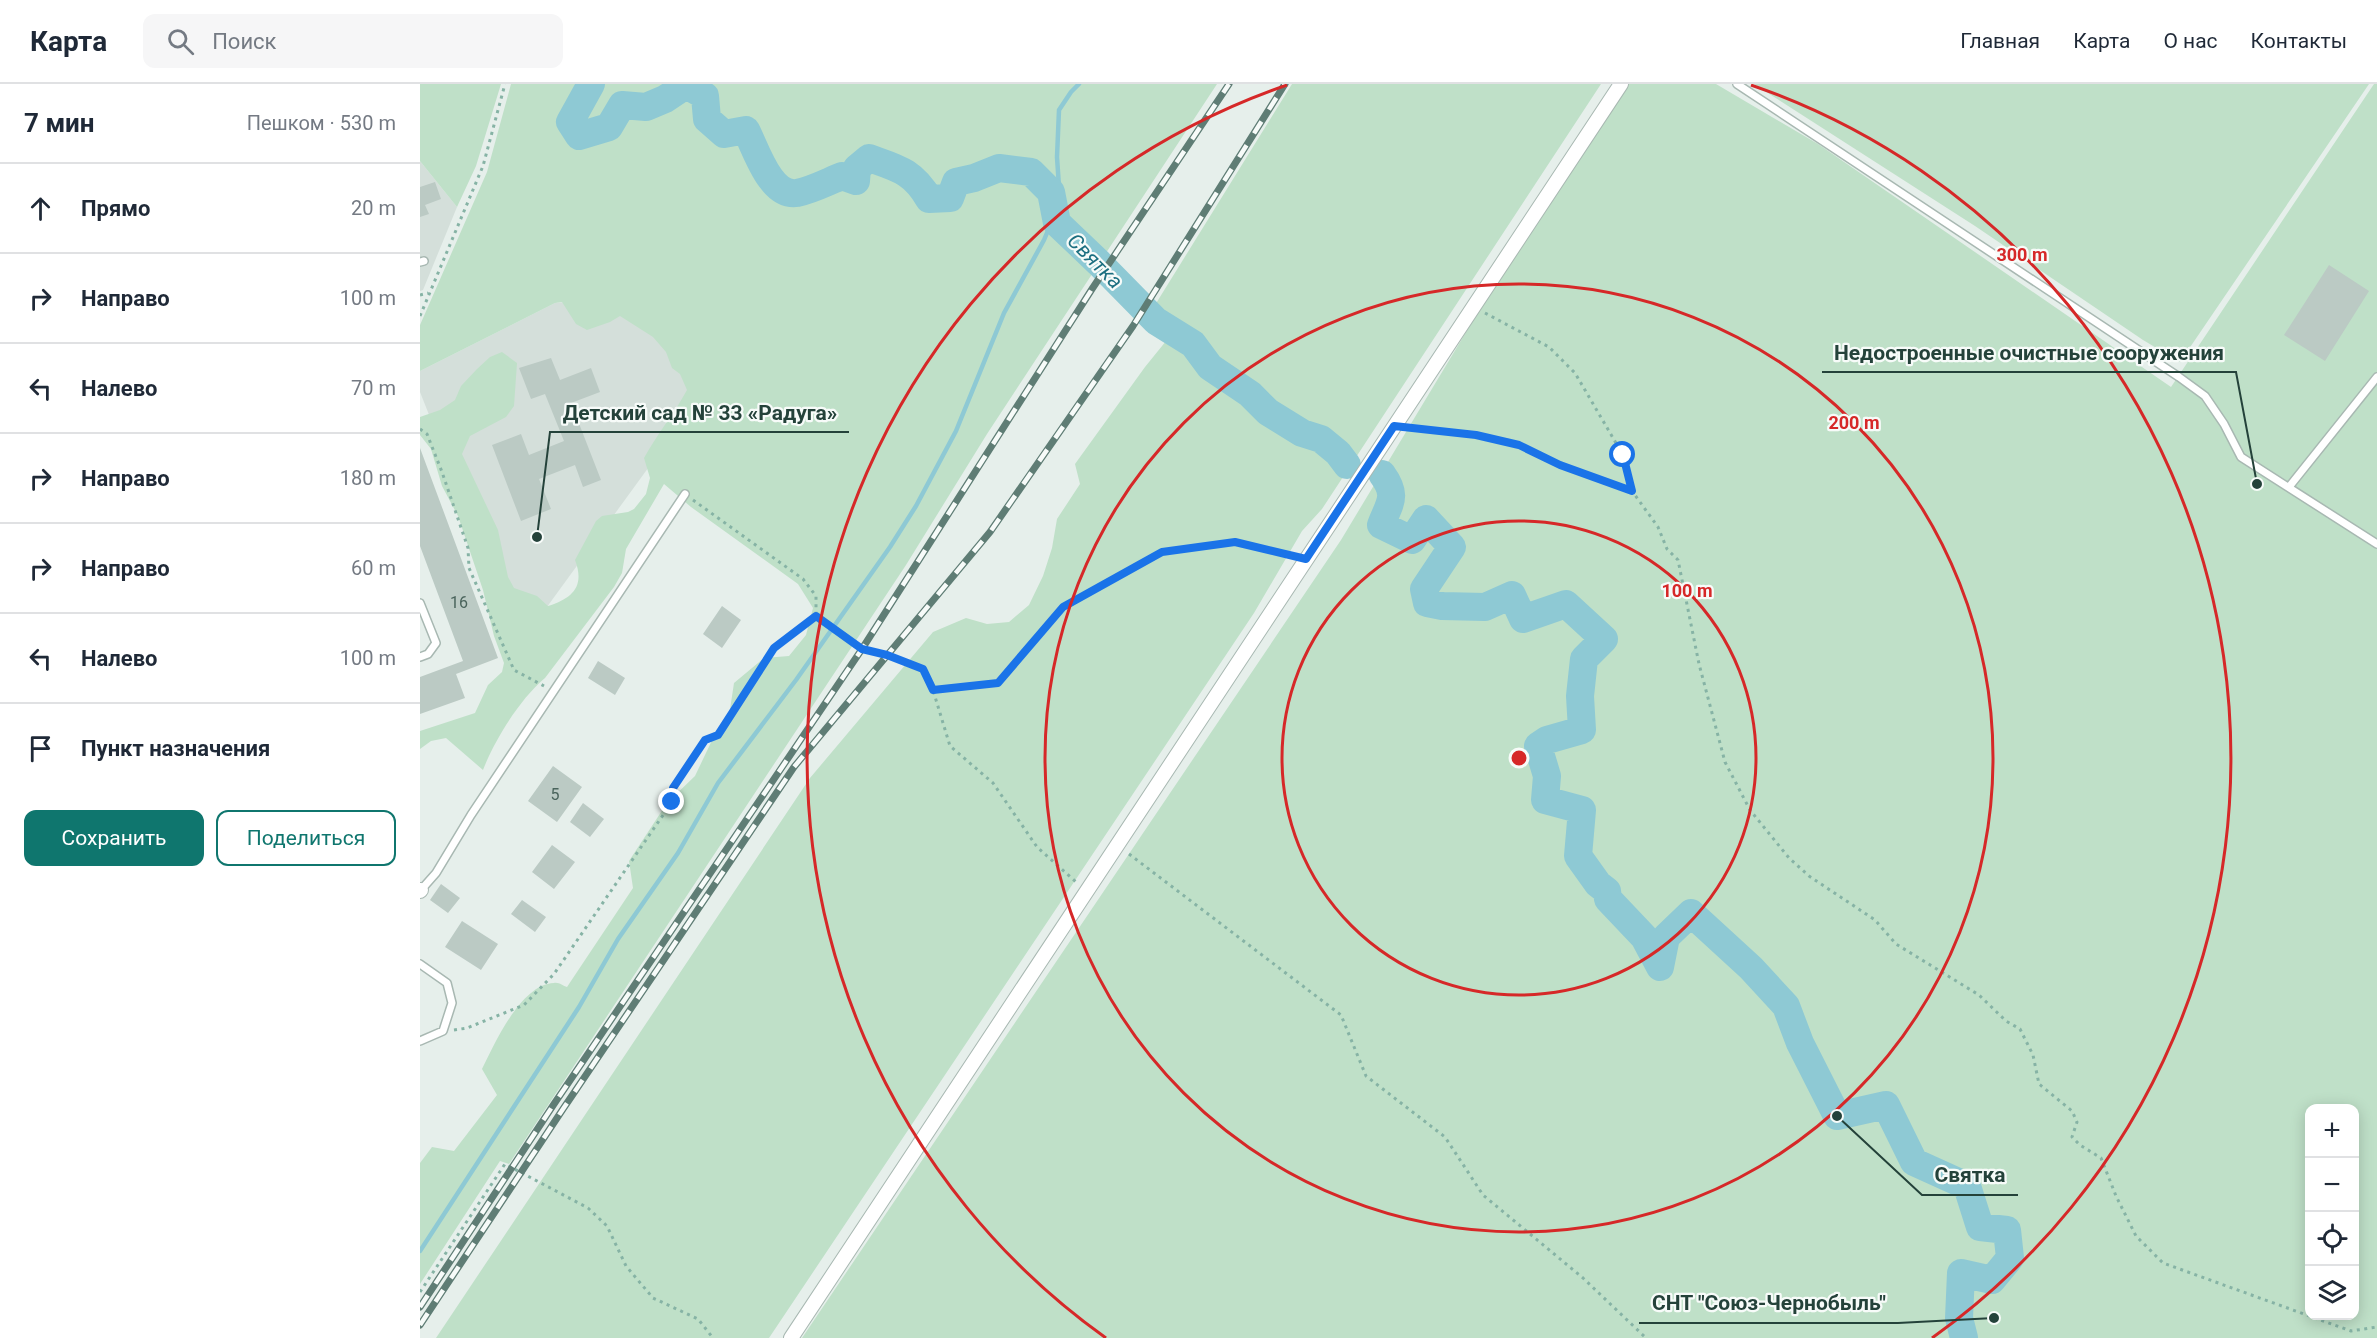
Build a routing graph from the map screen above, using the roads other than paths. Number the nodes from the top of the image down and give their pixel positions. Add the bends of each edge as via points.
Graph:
1 (1621, 84) edge
2 (1737, 84) edge
3 (2377, 377) edge
4 (2289, 487) junction
5 (686, 494) road end
6 (2377, 544) edge
7 (420, 603) edge
8 (420, 657) edge
9 (420, 890) edge
10 (420, 964) edge
11 (420, 1041) edge
12 (791, 1338) edge

1 - 12 street
2 - 4 lane via 2179,376 2205,396 2241,457
3 - 4 lane
4 - 6 lane
5 - 9 lane via 436,873
7 - 8 lane via 436,643 429,654
10 - 11 lane via 447,983 452,1003 443,1031

